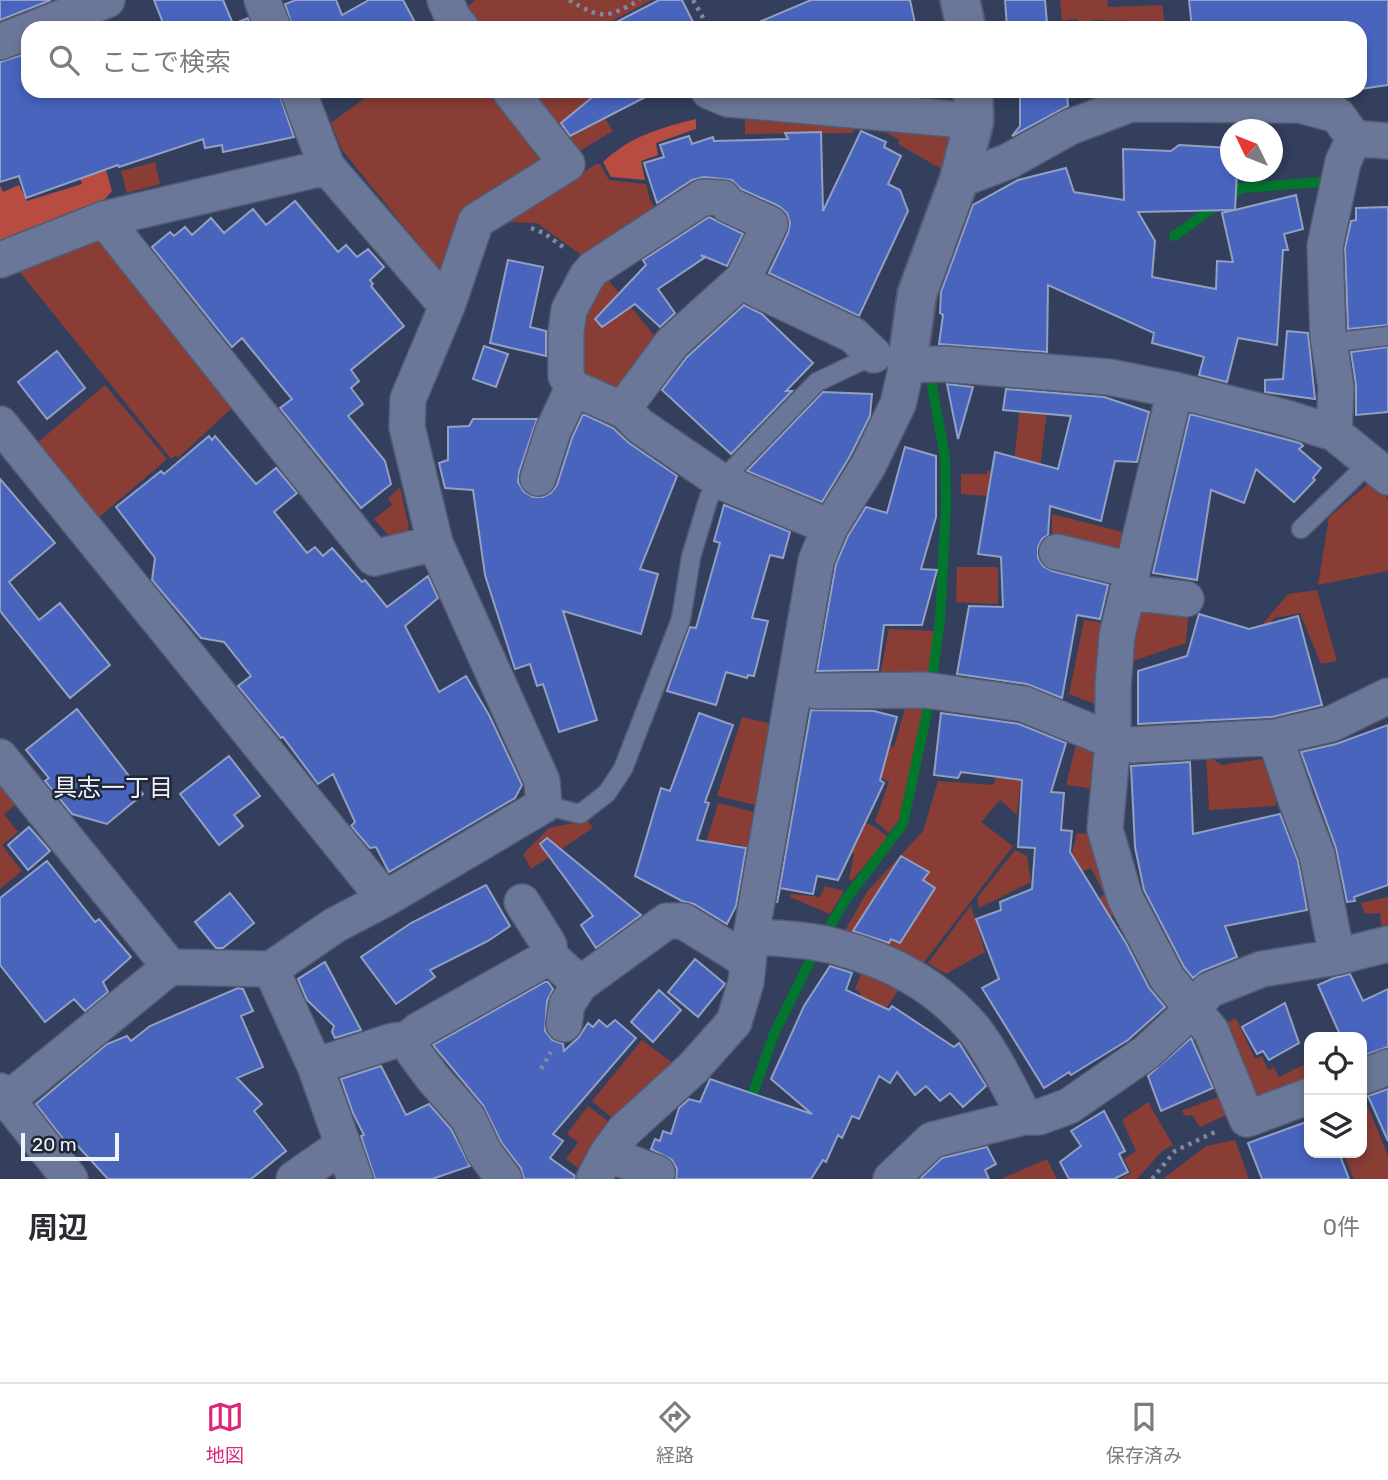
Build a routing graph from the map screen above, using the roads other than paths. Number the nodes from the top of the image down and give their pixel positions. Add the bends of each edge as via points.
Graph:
1 (107, 0) edge
2 (262, 0) edge
3 (445, 0) edge
4 (960, 0) edge
5 (53, 21) edge
6 (270, 21) edge
7 (455, 21) edge
8 (964, 21) edge
9 (301, 98) edge
10 (515, 98) edge
11 (726, 98) edge
12 (974, 106) edge
13 (1354, 138) junction
14 (1388, 141) edge
15 (327, 167) junction
16 (959, 180) junction
17 (104, 219) junction
18 (0, 260) edge
19 (743, 279) junction
20 (447, 306) junction
21 (1388, 336) edge
22 (1329, 343) junction
23 (891, 360) junction
24 (573, 388) junction
25 (1175, 390) junction
26 (625, 411) junction
27 (0, 424) edge
28 (1334, 433) junction
29 (1379, 470) edge
30 (538, 478) dead end
31 (722, 482) junction
32 (830, 527) junction
33 (1301, 528) dead end
34 (435, 542) junction
35 (1057, 552) dead end
36 (1129, 581) junction
37 (1186, 599) dead end
38 (794, 688) junction
39 (1388, 696) edge
40 (1275, 737) junction
41 (1113, 741) junction
42 (0, 757) edge
43 (544, 805) junction
44 (385, 899) junction
45 (522, 902) dead end
46 (1388, 944) edge
47 (750, 949) junction
48 (1337, 957) junction
49 (547, 958) junction
50 (170, 967) junction
51 (271, 970) junction
52 (580, 984) junction
53 (1193, 1009) junction
54 (564, 1024) dead end
55 (408, 1039) junction
56 (315, 1066) junction
57 (1388, 1067) edge
58 (1367, 1075) edge
59 (4, 1095) edge
60 (1304, 1098) edge
61 (1024, 1116) junction
62 (343, 1145) junction
63 (600, 1166) edge
64 (657, 1173) dead end
65 (70, 1179) edge
66 (294, 1179) edge
67 (355, 1179) edge
68 (504, 1179) edge
69 (891, 1179) edge

1 - 5 street
2 - 6 street
3 - 7 street
4 - 8 street
9 - 15 street
10 - 20 street via 567,164 476,221
11 - 12 street
12 - 16 street
13 - 14 street
13 - 16 street via 1338,116 1300,105 1130,104
13 - 22 street via 1343,162 1325,246
15 - 17 street
15 - 20 street
16 - 23 street
17 - 18 street
17 - 34 street via 374,558
19 - 23 street via 853,335
19 - 24 street via 770,224 728,205 723,198 703,197 593,269 569,310 566,376
19 - 26 street via 672,343
20 - 34 street via 408,399 407,427
21 - 22 lane
22 - 28 street via 1336,388
23 - 25 street via 1109,377
23 - 31 lane via 817,382
23 - 32 street via 898,404
24 - 26 street
24 - 30 street via 552,431
25 - 28 street
25 - 36 street
26 - 31 street
27 - 44 street
28 - 29 street
29 - 33 lane
31 - 32 street
31 - 43 lane via 709,497 691,557 681,619 623,769 607,793 580,814
32 - 38 street via 816,561
34 - 43 street via 542,781
35 - 36 street
36 - 37 street
36 - 41 street via 1117,636
38 - 41 street via 934,691 1024,704
38 - 47 street
39 - 40 street via 1331,724
40 - 41 street via 1131,745
40 - 48 street via 1317,855
41 - 53 street via 1105,829 1125,898 1167,978
42 - 50 street
43 - 44 street
44 - 51 street via 335,925
45 - 49 street via 549,945
46 - 48 street
47 - 52 street via 683,920 667,921
47 - 61 street via 824,944 887,962 926,986 974,1030
47 - 63 street via 734,1022 693,1068 624,1130
48 - 53 street via 1262,969 1209,990
49 - 52 street
49 - 55 street
50 - 51 street
50 - 59 street
51 - 56 street
52 - 54 street via 567,1004
53 - 60 street via 1211,1031 1247,1119
53 - 61 street via 1147,1052 1069,1106 1039,1117
55 - 56 street
55 - 68 street via 468,1118 484,1152
56 - 62 street
57 - 58 street
59 - 65 street
61 - 69 street via 932,1140
62 - 66 street
62 - 67 street
63 - 64 street

